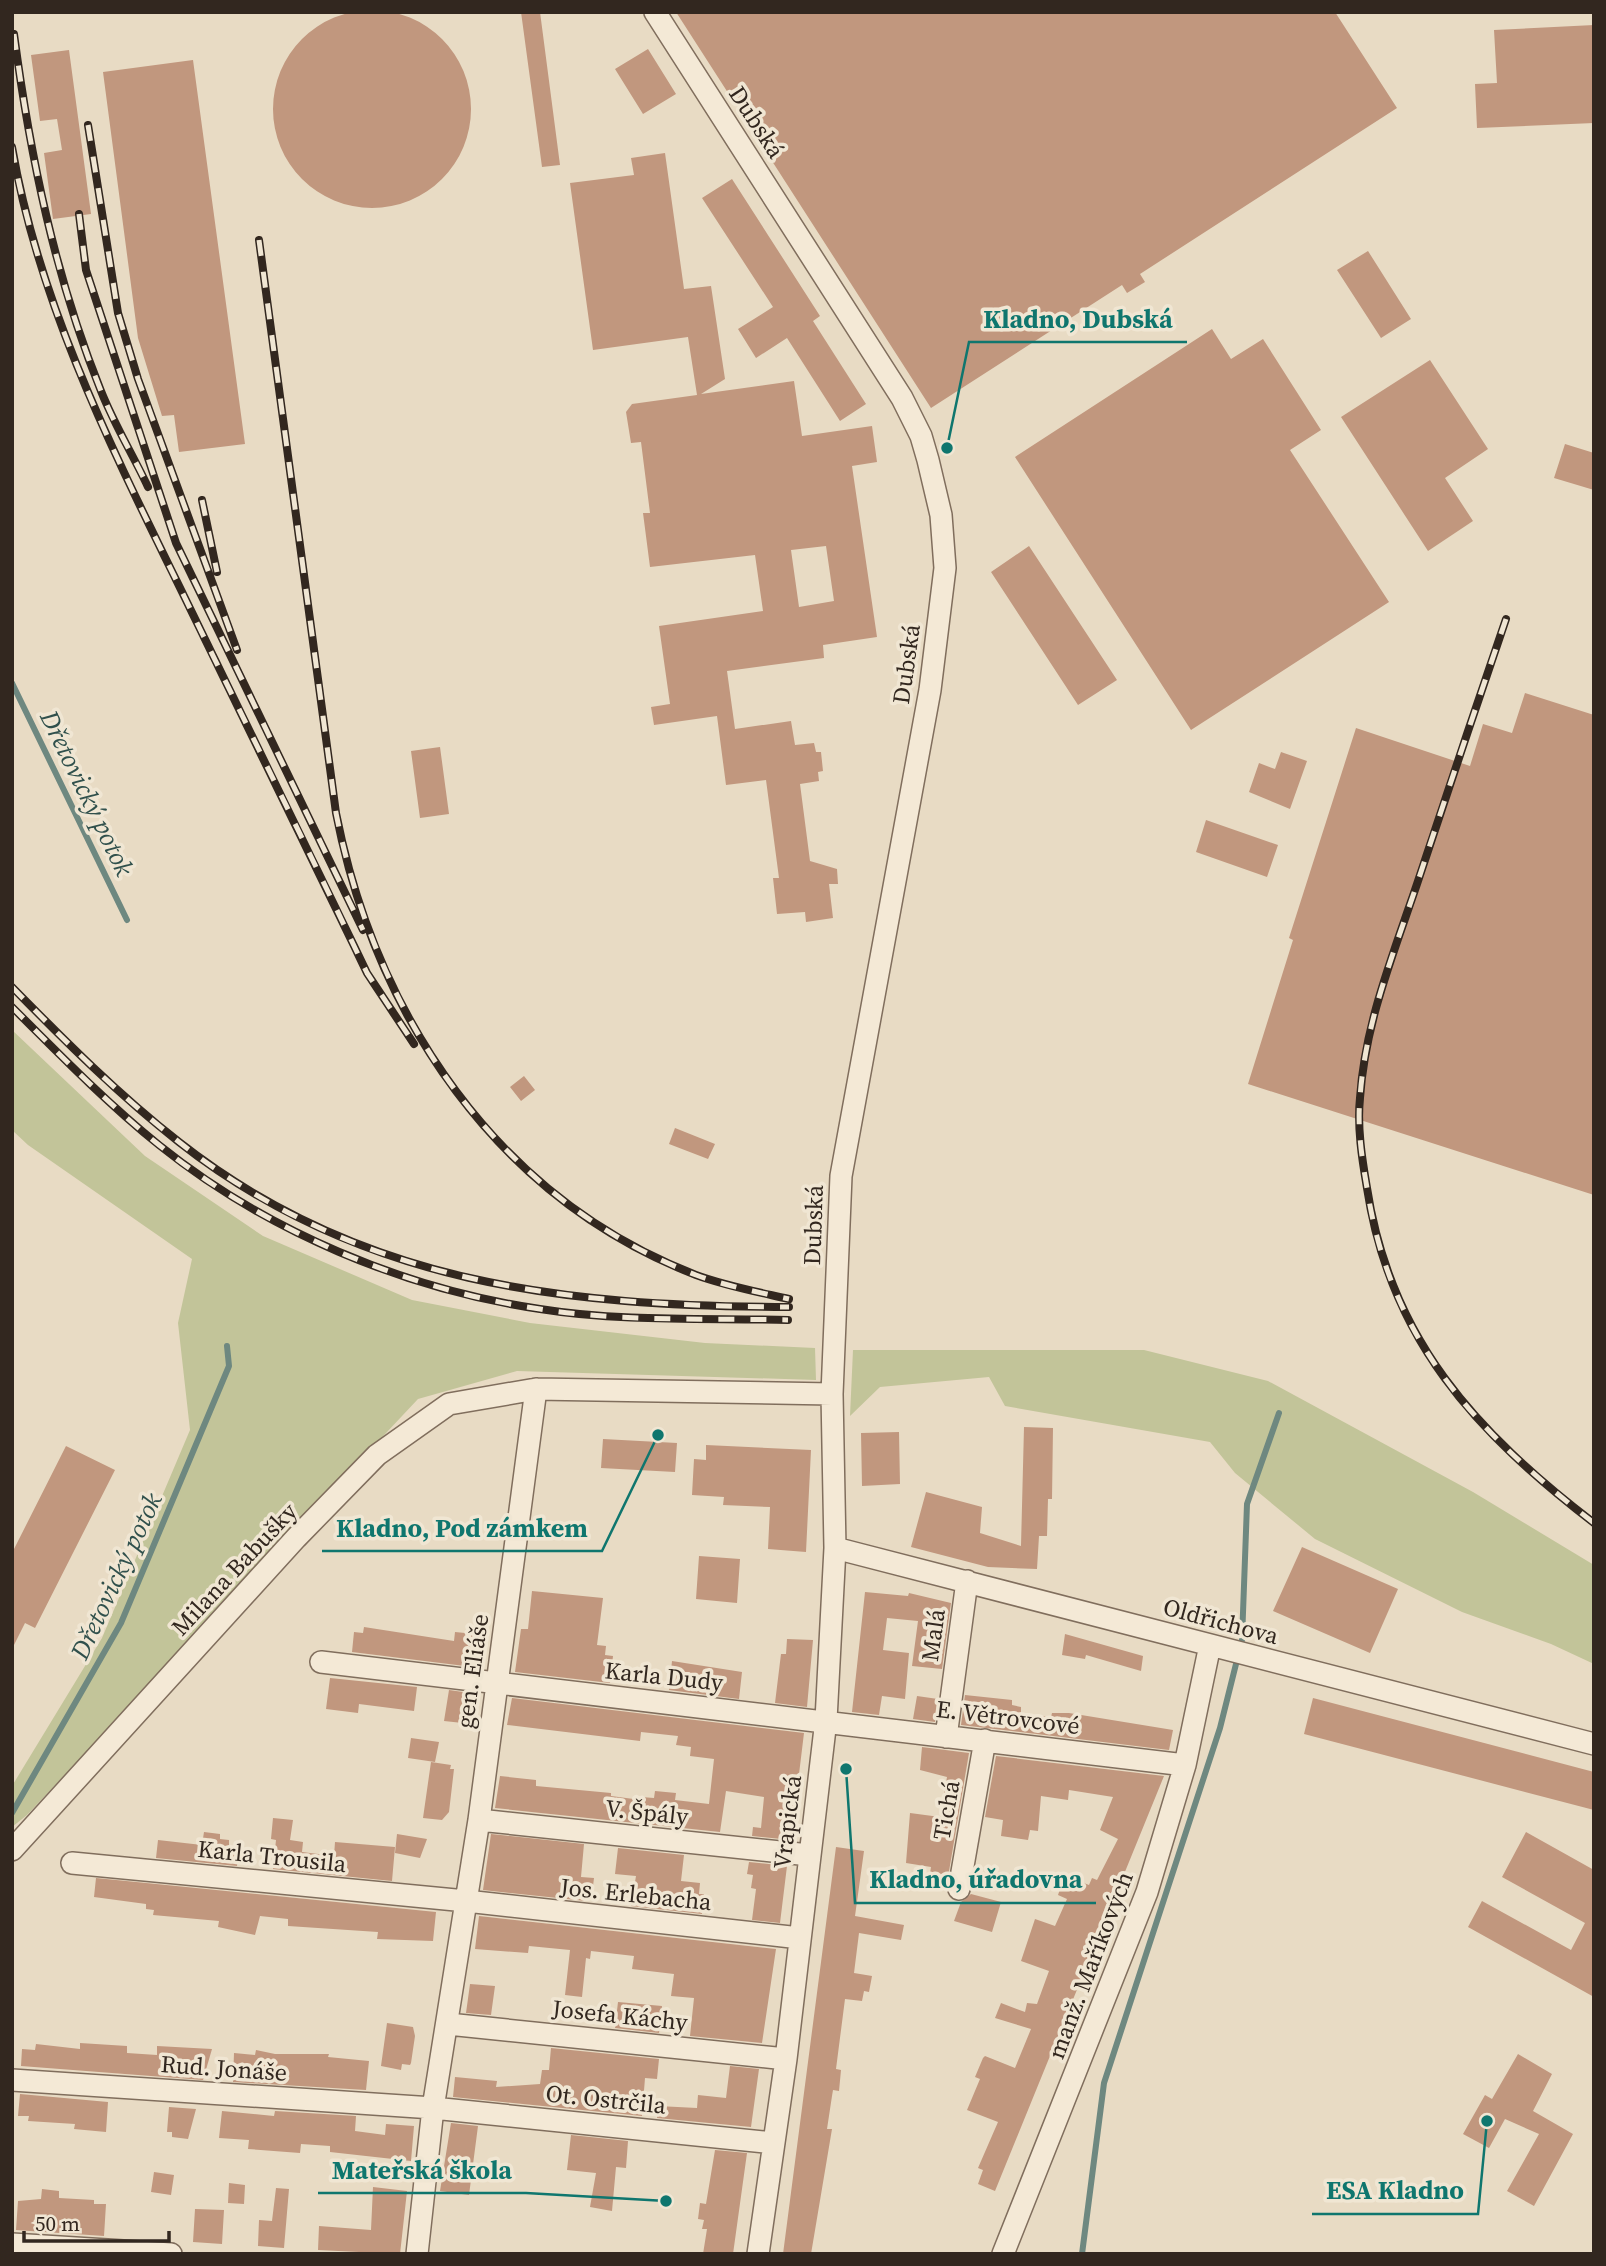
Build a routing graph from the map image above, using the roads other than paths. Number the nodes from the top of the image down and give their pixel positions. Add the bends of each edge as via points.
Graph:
1 (656, 12) edge
2 (536, 1389) junction
3 (832, 1394) junction
4 (835, 1548) junction
5 (967, 1581) junction
6 (1210, 1645) junction
7 (321, 1662) dead end
8 (497, 1683) junction
9 (826, 1720) junction
10 (946, 1737) junction
11 (985, 1740) junction
12 (1594, 1744) edge
13 (1185, 1765) junction
14 (479, 1821) junction
15 (12, 1850) edge
16 (809, 1855) junction
17 (72, 1863) dead end
18 (959, 1889) dead end
19 (466, 1901) junction
20 (800, 1938) junction
21 (448, 2024) junction
22 (786, 2059) junction
23 (12, 2080) edge
24 (433, 2108) junction
25 (774, 2143) junction
26 (12, 2244) edge
27 (171, 2254) edge
28 (416, 2254) edge
29 (758, 2254) edge
30 (1003, 2254) edge

1 - 3 street, Dubská via 902,398 921,436 941,516 945,568 930,690 841,1176
2 - 3 street
2 - 8 street, gen. Eliáše
2 - 15 street, Milana Babušky via 449,1404 377,1455
3 - 4 street, Vrapická
4 - 5 street, Oldřichova
4 - 9 street, Vrapická
5 - 6 street, Oldřichova
5 - 10 street, Malá
6 - 12 street, Oldřichova
6 - 13 street, manž. Maříkových
7 - 8 street, Karla Dudy
8 - 9 street, Karla Dudy
8 - 14 street, gen. Eliáše
9 - 10 street, E. Větrovcové
9 - 16 street, Vrapická
10 - 11 street, E. Větrovcové
11 - 13 street, E. Větrovcové
11 - 18 street, Tichá
13 - 30 street, manž. Maříkových via 1147,1892
14 - 16 street, V. Špály
14 - 19 street, gen. Eliáše
16 - 20 street, Vrapická
17 - 19 street, Karla Trousila
19 - 20 street, Jos. Erlebacha
19 - 21 street, gen. Eliáše
20 - 22 street, Vrapická
21 - 22 street, Josefa Káchy
21 - 24 street, gen. Eliáše
22 - 25 street, Vrapická
23 - 24 street, Rud. Jonáše
24 - 25 street, Ot. Ostrčila
24 - 28 street, gen. Eliáše
25 - 29 street, Vrapická
26 - 27 street

